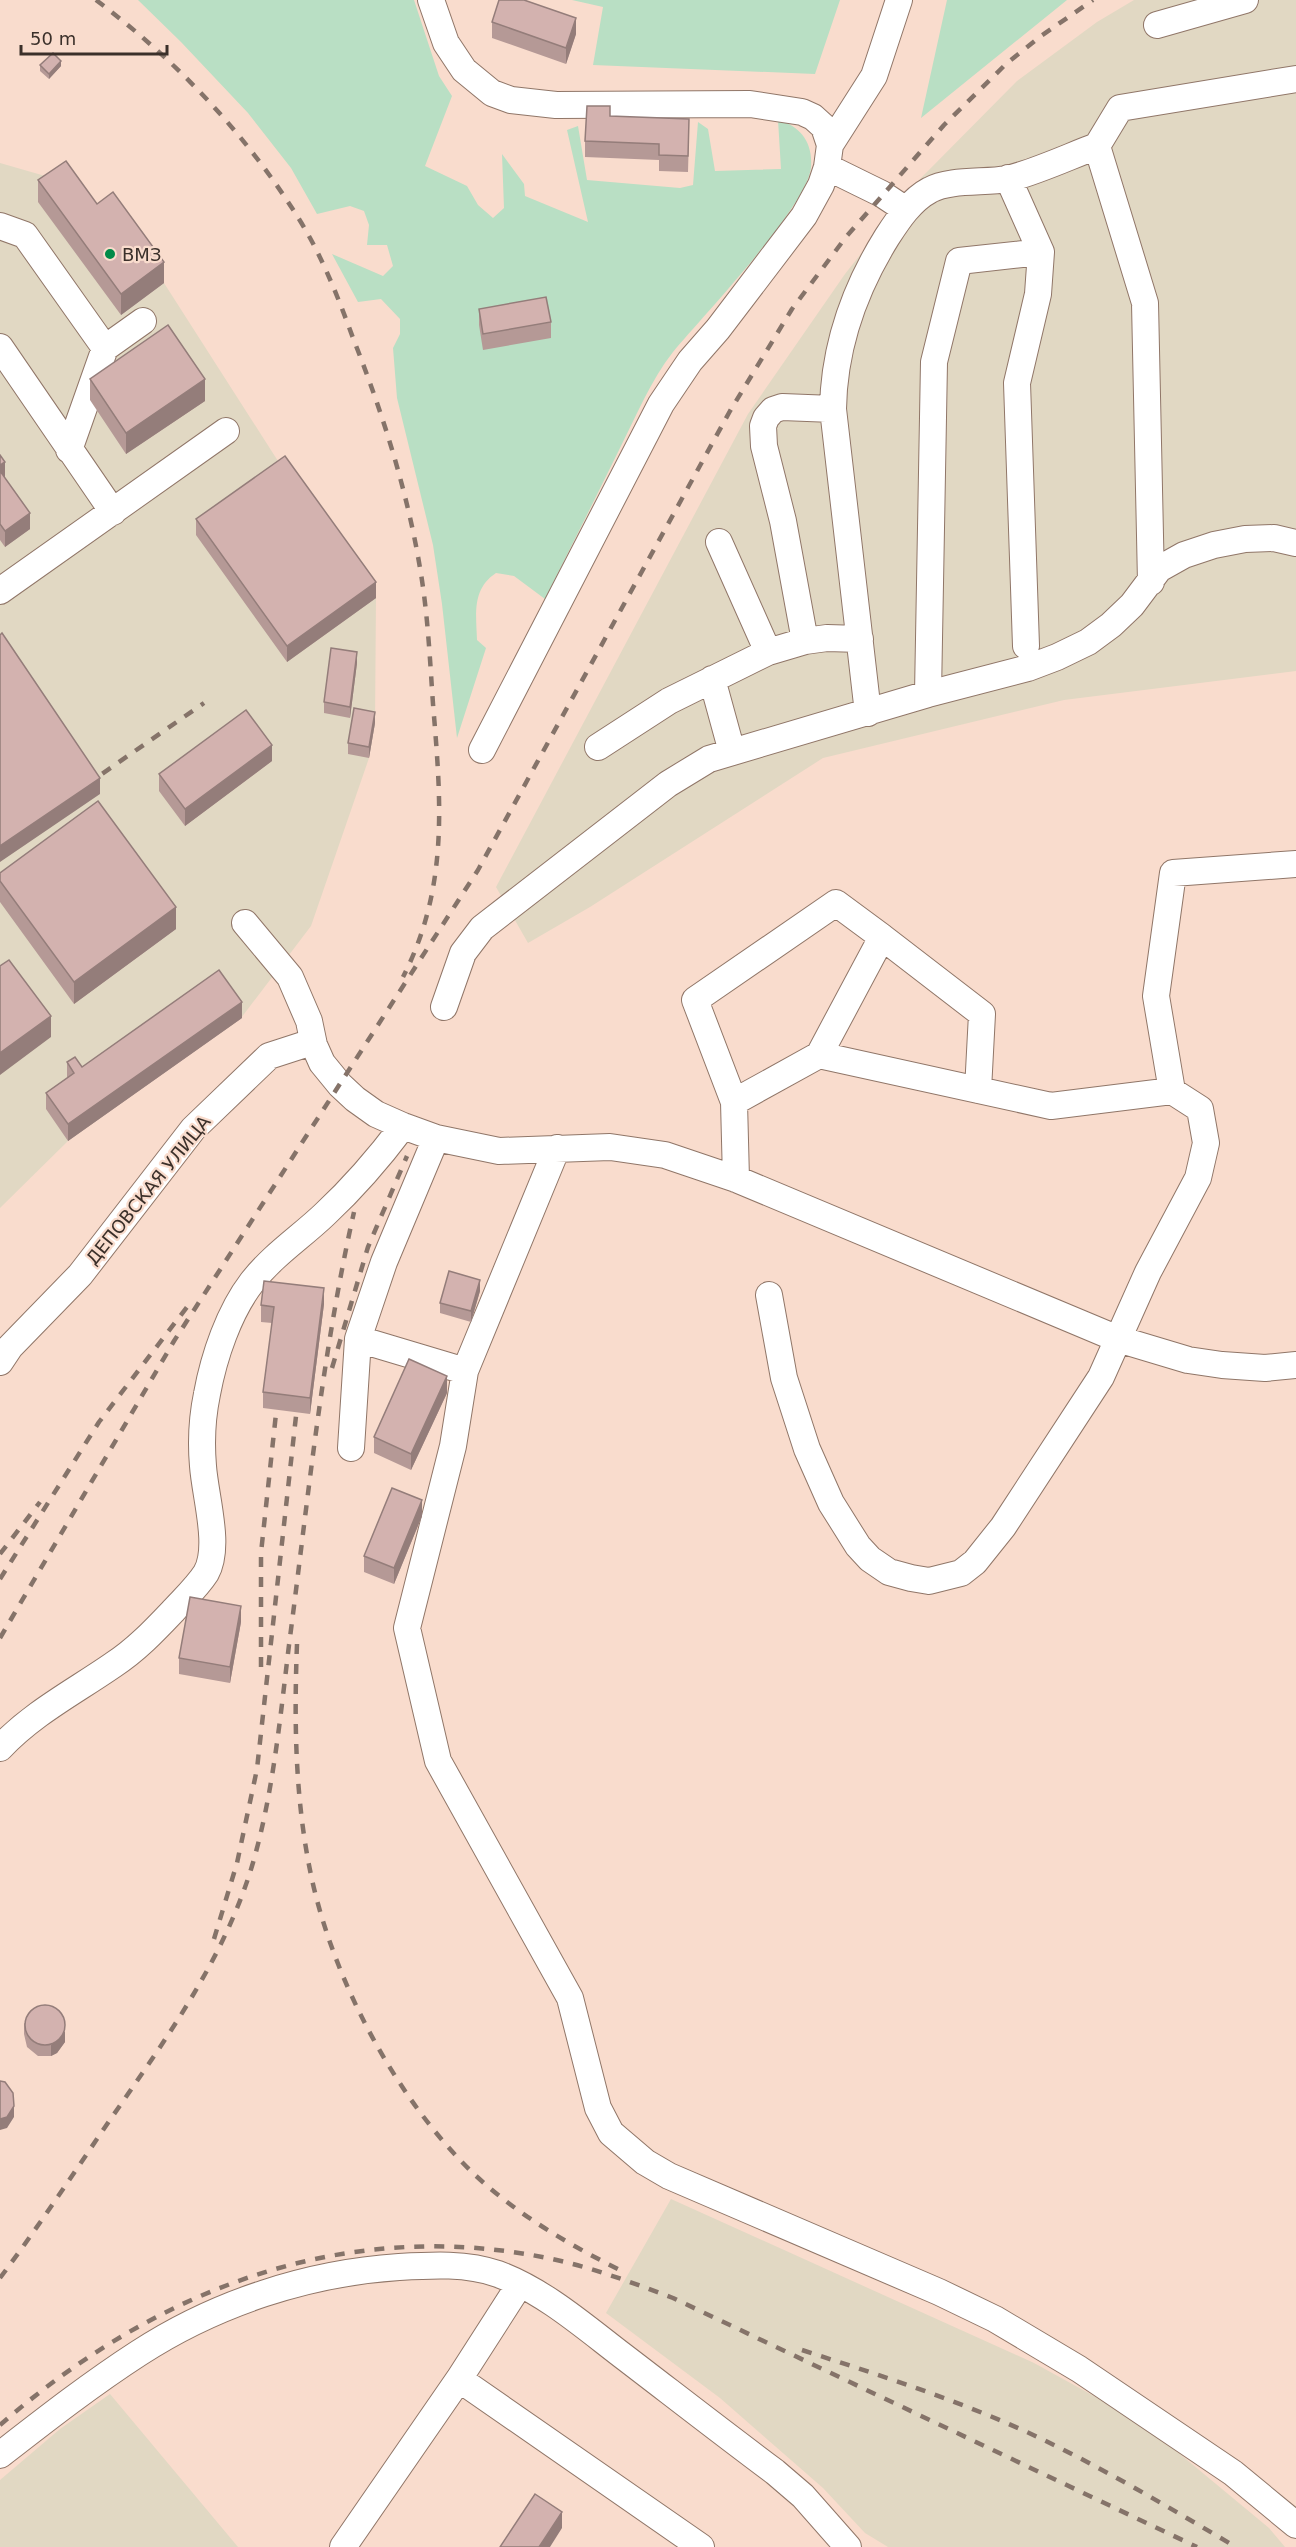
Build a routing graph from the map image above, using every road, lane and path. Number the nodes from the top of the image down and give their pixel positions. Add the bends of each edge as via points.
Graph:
1 (431, 0) edge
2 (899, 0) edge
3 (1245, 0) edge
4 (1157, 25) dead end
5 (1296, 79) edge
6 (1097, 146) junction
7 (829, 156) junction
8 (1008, 178) junction
9 (906, 210) junction
10 (0, 226) edge
11 (1041, 252) junction
12 (143, 321) dead end
13 (0, 347) edge
14 (105, 348) junction
15 (833, 409) junction
16 (226, 431) dead end
17 (69, 450) junction
18 (113, 512) junction
19 (719, 542) dead end
20 (1296, 543) edge
21 (1151, 582) junction
22 (0, 591) edge
23 (860, 639) junction
24 (805, 641) junction
25 (1026, 646) dead end
26 (768, 652) junction
27 (712, 679) junction
28 (927, 694) junction
29 (868, 713) junction
30 (598, 747) dead end
31 (482, 750) dead end
32 (732, 752) junction
33 (1296, 864) edge
34 (245, 923) dead end
35 (882, 937) junction
36 (444, 1007) dead end
37 (314, 1045) junction
38 (819, 1055) junction
39 (978, 1090) junction
40 (1172, 1091) junction
41 (734, 1102) junction
42 (403, 1126) junction
43 (436, 1138) junction
44 (557, 1149) junction
45 (736, 1179) junction
46 (769, 1294) dead end
47 (358, 1339) junction
48 (1118, 1339) junction
49 (0, 1362) edge
50 (1296, 1365) edge
51 (465, 1371) junction
52 (351, 1448) dead end
53 (0, 1748) edge
54 (520, 2284) junction
55 (459, 2379) junction
56 (0, 2455) edge
57 (1296, 2525) edge
58 (343, 2547) edge
59 (701, 2547) edge
60 (848, 2547) edge

1 - 7 street via 454,56 464,70 492,93 511,100 556,105 750,104 786,108 813,117 824,126
2 - 7 street via 874,76
3 - 4 street
5 - 6 street via 1120,108
6 - 8 street
6 - 21 street via 1145,303
7 - 9 street
7 - 31 street via 821,185 804,216 661,404
8 - 9 street via 931,189
8 - 11 street
9 - 15 street via 878,253 845,324 833,384
10 - 14 street via 25,235
11 - 25 street via 1038,294 1017,383
11 - 28 street via 959,261 934,362
12 - 14 street
13 - 17 street
14 - 17 street
15 - 23 street
15 - 24 street via 782,407 766,417 763,426
16 - 18 street
17 - 18 street
18 - 22 street
19 - 26 street
20 - 21 street via 1255,538 1214,545 1159,569
21 - 28 street via 1111,625 1077,647 1028,669
23 - 24 street
23 - 29 street
24 - 26 street
26 - 27 street
27 - 30 street via 669,700
27 - 32 street
28 - 29 street
29 - 32 street
32 - 36 street via 709,759 668,784 482,928 463,953
33 - 40 street via 1173,873 1156,996
34 - 37 street via 290,977 309,1021
35 - 38 street
35 - 39 street via 982,1014
35 - 41 street via 836,903 695,1000
37 - 42 street via 322,1063 355,1099
37 - 49 street, ДЕПОВСКАЯ УЛИЦА via 269,1056 193,1129 80,1275
38 - 39 street
38 - 41 street
39 - 40 street via 1051,1106
40 - 48 street via 1200,1109 1206,1143 1198,1178
41 - 45 street
42 - 43 street
42 - 53 street via 355,1185 264,1268 242,1299 223,1338 207,1394 203,1427 205,1486 213,1542 206,1573 143,1643 45,1708
43 - 44 street via 499,1151
43 - 47 street via 384,1262
44 - 45 street via 610,1147 665,1155
44 - 51 street
45 - 48 street
46 - 48 street via 789,1394 831,1503 870,1559 889,1572 929,1581 961,1573 988,1547 1101,1377
47 - 51 street
47 - 52 street
48 - 50 street via 1188,1360 1265,1368
51 - 57 street via 453,1446 407,1628 438,1761 570,1998 598,2108 611,2133 645,2162 669,2176 939,2292 1032,2340 1233,2473
54 - 55 street
54 - 56 street via 477,2269 434,2265 340,2274 255,2296 206,2316 139,2353
54 - 60 street via 580,2323 775,2472 803,2496
55 - 58 street
55 - 59 street

